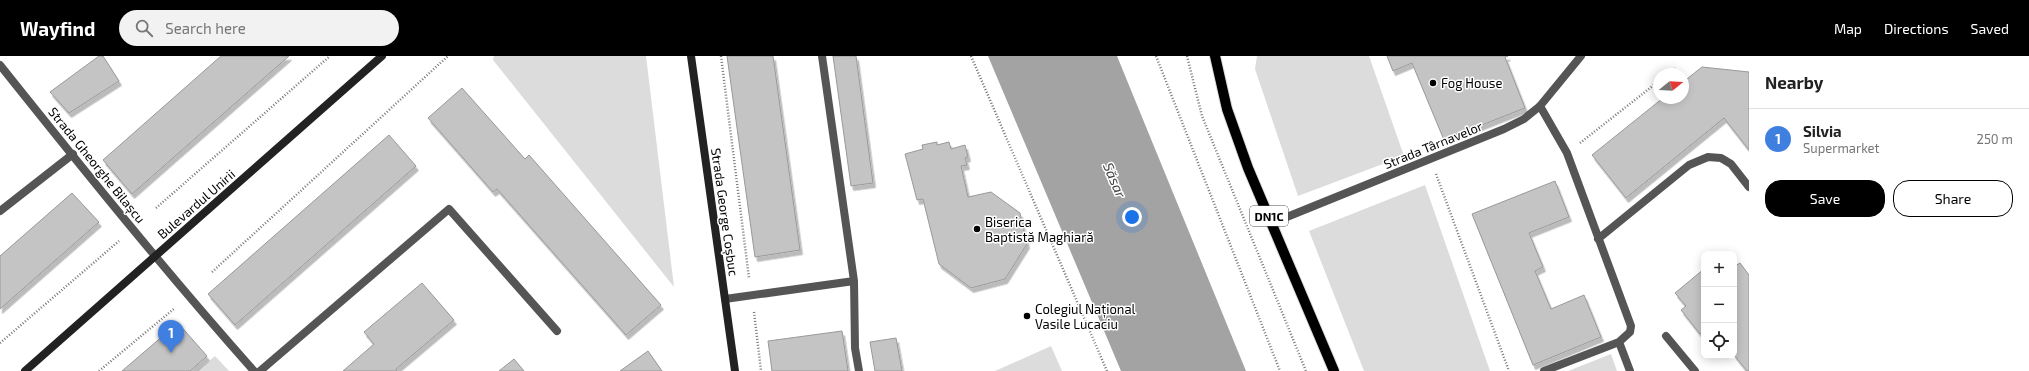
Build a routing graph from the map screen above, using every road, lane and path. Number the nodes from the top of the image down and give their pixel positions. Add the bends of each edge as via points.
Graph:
1 (330, 56) edge
2 (448, 56) edge
3 (691, 56) edge
4 (721, 56) edge
5 (822, 56) edge
6 (971, 56) edge
7 (1156, 56) edge
8 (1187, 56) edge
9 (1215, 56) edge
10 (1581, 56) edge
11 (380, 57) edge
12 (0, 65) edge
13 (1653, 86) edge
14 (1540, 106) junction
15 (1567, 153) junction
16 (73, 154) junction
17 (1431, 159) junction
18 (1749, 187) edge
19 (156, 208) dead end
20 (0, 211) edge
21 (1272, 223) junction
22 (1598, 239) junction
23 (119, 241) dead end
24 (156, 256) junction
25 (212, 272) dead end
26 (854, 281) junction
27 (752, 296) junction
28 (725, 299) junction
29 (175, 308) dead end
30 (557, 332) dead end
31 (1666, 336) dead end
32 (1619, 342) junction
33 (0, 343) edge
34 (26, 371) edge
35 (99, 371) edge
36 (254, 371) edge
37 (260, 371) edge
38 (735, 371) edge
39 (761, 371) edge
40 (859, 371) edge
41 (1107, 371) edge
42 (1280, 371) edge
43 (1306, 371) edge
44 (1334, 371) edge
45 (1509, 371) edge
46 (1544, 371) edge
47 (1630, 371) edge
48 (1695, 371) edge

1 - 19 path
2 - 25 path
3 - 28 main road, Strada George Coșbuc
4 - 27 path
5 - 26 street
6 - 41 path
7 - 42 path
8 - 43 path via 1202,116
9 - 21 main road, DN1C via 1228,109 1248,168
10 - 14 street, Strada Târnavelor
11 - 24 main road, Bulevardul Unirii
12 - 16 street, Strada Gheorghe Bilașcu
13 - 15 path
14 - 15 street
14 - 17 street, Strada Târnavelor via 1524,119 1504,129
15 - 22 street
16 - 20 street
16 - 24 street, Strada Gheorghe Bilașcu
17 - 21 street, Strada Târnavelor
17 - 45 path
18 - 22 street via 1731,164 1721,158 1708,157 1689,165
21 - 44 main road, DN1C
22 - 32 street via 1629,318 1630,332
23 - 33 path
24 - 34 main road, Bulevardul Unirii
24 - 36 street, Strada Gheorghe Bilașcu via 187,296
26 - 27 street
26 - 40 street via 855,348
27 - 28 street
27 - 39 path
28 - 38 main road, Strada George Coșbuc
29 - 35 path
30 - 37 street via 449,209
31 - 48 street
32 - 46 street
32 - 47 street

